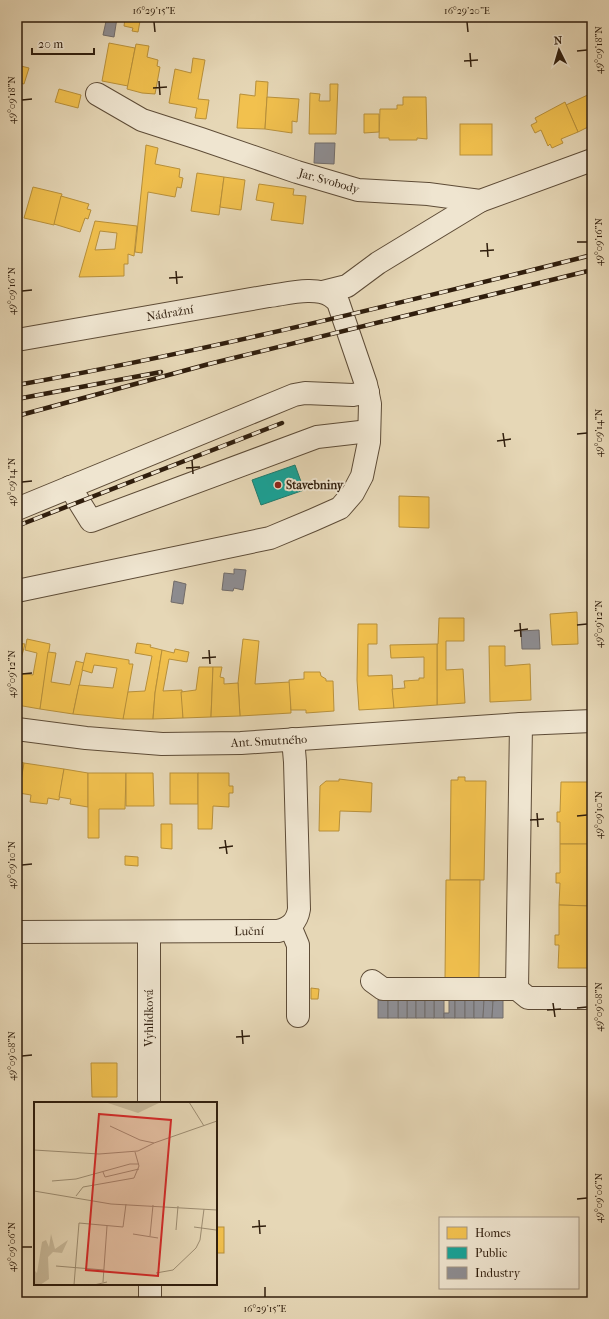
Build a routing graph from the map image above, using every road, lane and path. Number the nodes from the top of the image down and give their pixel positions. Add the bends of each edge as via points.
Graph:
1 (97, 94) dead end
2 (592, 160) edge
3 (480, 201) junction
4 (323, 292) junction
5 (17, 340) edge
6 (368, 392) junction
7 (369, 430) junction
8 (70, 487) junction
9 (17, 509) edge
10 (17, 592) edge
11 (592, 721) edge
12 (521, 724) junction
13 (17, 729) edge
14 (293, 740) junction
15 (290, 926) junction
16 (17, 932) edge
17 (149, 932) junction
18 (372, 981) dead end
19 (517, 989) junction
20 (585, 998) dead end
21 (298, 1016) dead end
22 (149, 1102) edge
23 (150, 1285) edge
24 (150, 1302) edge

1 - 3 street, Jar. Svobody via 142,120 358,190 428,194
2 - 3 street, Jar. Svobody
3 - 4 street, Nádražní via 378,263 347,286
4 - 5 street, Nádražní via 309,291 269,296
4 - 6 street via 338,302
6 - 7 street
6 - 8 street via 353,395 294,395
7 - 8 street via 317,437 91,521
7 - 10 street via 362,476 340,508 270,538
8 - 9 street
11 - 12 street, Ant. Smutného
12 - 14 street, Ant. Smutného
12 - 19 street
13 - 14 street, Ant. Smutného via 162,744
14 - 15 street via 299,909 296,921
15 - 17 street, Luční via 278,931
15 - 21 street via 298,951
16 - 17 street, Luční
17 - 22 street, Vyhlídková
18 - 19 street via 382,989
19 - 20 street via 528,998
23 - 24 street

